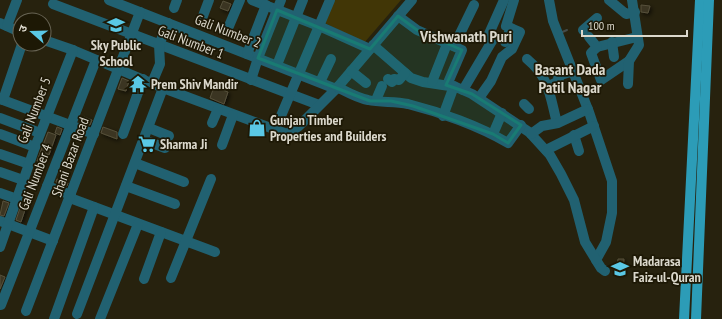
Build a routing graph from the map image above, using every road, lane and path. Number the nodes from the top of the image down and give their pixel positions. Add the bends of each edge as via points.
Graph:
1 (17, 0) edge
2 (109, 0) edge
3 (208, 0) edge
4 (240, 0) edge
5 (252, 0) edge
6 (303, 0) edge
7 (330, 0) edge
8 (412, 0) edge
9 (504, 0) edge
10 (514, 0) edge
11 (549, 0) edge
12 (610, 0) edge
13 (632, 0) edge
14 (700, 0) edge
15 (709, 0) edge
16 (54, 4) dead end
17 (266, 5) junction
18 (279, 5) edge
19 (474, 5) dead end
20 (140, 12) junction
21 (635, 12) junction
22 (203, 16) dead end
23 (398, 16) junction
24 (295, 17) junction
25 (597, 18) dead end
26 (168, 23) junction
27 (3, 25) edge
28 (229, 26) dead end
29 (319, 26) junction
30 (511, 28) junction
31 (132, 34) junction
32 (638, 41) junction
33 (505, 42) dead end
34 (612, 42) junction
35 (52, 43) edge
36 (159, 45) junction
37 (451, 45) junction
38 (372, 47) junction
39 (73, 50) junction
40 (19, 52) edge
41 (595, 53) junction
42 (247, 54) junction
43 (614, 57) dead end
44 (258, 58) junction
45 (331, 59) dead end
46 (96, 60) junction
47 (527, 60) dead end
48 (629, 62) junction
49 (277, 65) junction
50 (118, 69) junction
51 (351, 71) junction
52 (573, 71) junction
53 (405, 73) junction
54 (299, 74) junction
55 (251, 80) junction
56 (148, 81) junction
57 (320, 82) junction
58 (432, 82) junction
59 (628, 84) dead end
60 (454, 87) junction
61 (547, 87) junction
62 (164, 88) junction
63 (336, 88) junction
64 (290, 95) junction
65 (354, 96) junction
66 (479, 98) junction
67 (1, 99) edge
68 (376, 100) junction
69 (319, 105) junction
70 (218, 109) junction
71 (588, 109) junction
72 (502, 113) junction
73 (233, 115) junction
74 (47, 116) junction
75 (443, 116) junction
76 (0, 118) edge
77 (212, 123) dead end
78 (557, 123) junction
79 (70, 125) junction
80 (520, 125) junction
81 (594, 126) junction
82 (148, 128) junction
83 (275, 130) junction
84 (40, 133) junction
85 (0, 134) edge
86 (94, 134) junction
87 (123, 134) dead end
88 (492, 134) junction
89 (531, 134) junction
90 (574, 135) junction
91 (169, 136) dead end
92 (144, 140) junction
93 (222, 145) dead end
94 (35, 147) junction
95 (165, 148) dead end
96 (546, 150) junction
97 (579, 151) dead end
98 (0, 154) edge
99 (135, 163) junction
100 (29, 164) junction
101 (0, 172) edge
102 (211, 179) dead end
103 (23, 180) junction
104 (184, 182) dead end
105 (47, 186) junction
106 (126, 186) junction
107 (0, 193) edge
108 (71, 197) junction
109 (17, 199) junction
110 (175, 204) dead end
111 (94, 207) junction
112 (115, 216) junction
113 (4, 222) edge
114 (138, 224) junction
115 (30, 232) junction
116 (161, 232) junction
117 (53, 241) junction
118 (186, 241) junction
119 (0, 247) edge
120 (215, 252) dead end
121 (596, 260) junction
122 (606, 271) dead end
123 (171, 278) dead end
124 (144, 279) dead end
125 (1, 305) dead end
126 (26, 311) dead end
127 (77, 314) dead end
128 (54, 319) edge
129 (100, 319) edge
130 (684, 319) edge
131 (696, 319) edge

1 - 27 street
2 - 20 street, Gali Number 2
3 - 22 street
4 - 28 street
5 - 17 street
6 - 24 street
7 - 29 street
8 - 23 street
9 - 60 street via 488,36 492,41
10 - 30 street via 506,26
11 - 52 street via 553,21
12 - 21 street via 626,14
13 - 21 street
14 - 130 main road
15 - 131 main road
16 - 31 street, Gali Number 1
17 - 18 street
17 - 42 street
18 - 24 street
18 - 44 street
19 - 37 street
20 - 26 street, Gali Number 2
20 - 31 street, Shani Bazar Road
21 - 32 street
23 - 37 street via 417,30
23 - 38 street
24 - 29 street
24 - 49 street
25 - 41 street via 586,34
26 - 36 street
26 - 42 street, Gali Number 2
29 - 38 street
29 - 54 street
30 - 33 street
30 - 66 street via 520,32 512,49 498,64 494,83
31 - 36 street, Gali Number 1
31 - 50 street, Shani Bazar Road
32 - 34 street
32 - 48 street
34 - 41 street
34 - 43 street
35 - 39 street
36 - 55 street, Gali Number 1
36 - 56 street via 160,64
37 - 58 street
37 - 60 street via 462,50
38 - 51 street
38 - 53 street
39 - 46 street
39 - 74 street, Gali Number 5
40 - 67 street
41 - 48 street via 601,80
42 - 44 street, Gali Number 2
44 - 49 street, Gali Number 2
44 - 55 street
45 - 57 street
46 - 50 street
46 - 79 street, Gali Number 4
47 - 61 street via 544,75
48 - 59 street
49 - 54 street, Gali Number 2
50 - 56 street
50 - 86 street, Shani Bazar Road
51 - 63 street
51 - 65 street via 364,81
52 - 61 street via 558,76 559,81
52 - 71 street
53 - 58 street via 419,81
53 - 68 street via 399,80 385,82
54 - 57 street, Gali Number 2
54 - 64 street
55 - 64 street, Gali Number 1
56 - 62 street
56 - 87 street
57 - 63 street, Gali Number 2
58 - 60 street
60 - 66 street
60 - 75 street
61 - 78 street
62 - 70 street
62 - 82 street
63 - 65 street, Gali Number 2
63 - 69 street
64 - 69 street, Gali Number 1
64 - 83 street
65 - 68 street, Gali Number 2 via 370,101
66 - 72 street
67 - 74 street
68 - 75 street, Gali Number 2 via 408,104
69 - 83 street via 299,126 287,134
70 - 73 street
70 - 77 street
71 - 78 street
71 - 81 street
72 - 80 street
72 - 88 street
73 - 83 street
73 - 93 street
74 - 79 street
74 - 84 street, Gali Number 5
75 - 88 street, Gali Number 2
76 - 84 street
78 - 89 street via 542,126
79 - 86 street
79 - 105 street, Gali Number 4
80 - 88 street, Gali Number 2 via 508,143
80 - 89 street
81 - 90 street
81 - 121 street via 608,165 613,192 607,238
82 - 91 street
82 - 92 street
84 - 94 street, Gali Number 5
85 - 94 street
86 - 108 street, Shani Bazar Road
89 - 96 street
90 - 96 street
90 - 97 street
92 - 95 street
92 - 99 street
94 - 100 street, Gali Number 5
96 - 121 street via 574,200 585,242
98 - 100 street
99 - 104 street
99 - 106 street
100 - 103 street, Gali Number 5
101 - 103 street
102 - 118 street
103 - 109 street, Gali Number 5
105 - 108 street
105 - 115 street, Gali Number 4
106 - 110 street
106 - 112 street
107 - 109 street
108 - 111 street
108 - 117 street, Shani Bazar Road
109 - 113 street, Gali Number 5
111 - 112 street
111 - 128 street
112 - 114 street
112 - 127 street
113 - 115 street
113 - 119 street, Gali Number 5
114 - 116 street
114 - 129 street
115 - 117 street
115 - 125 street, Gali Number 4
116 - 118 street
116 - 124 street
117 - 126 street, Shani Bazar Road
118 - 120 street
118 - 123 street
121 - 122 street

